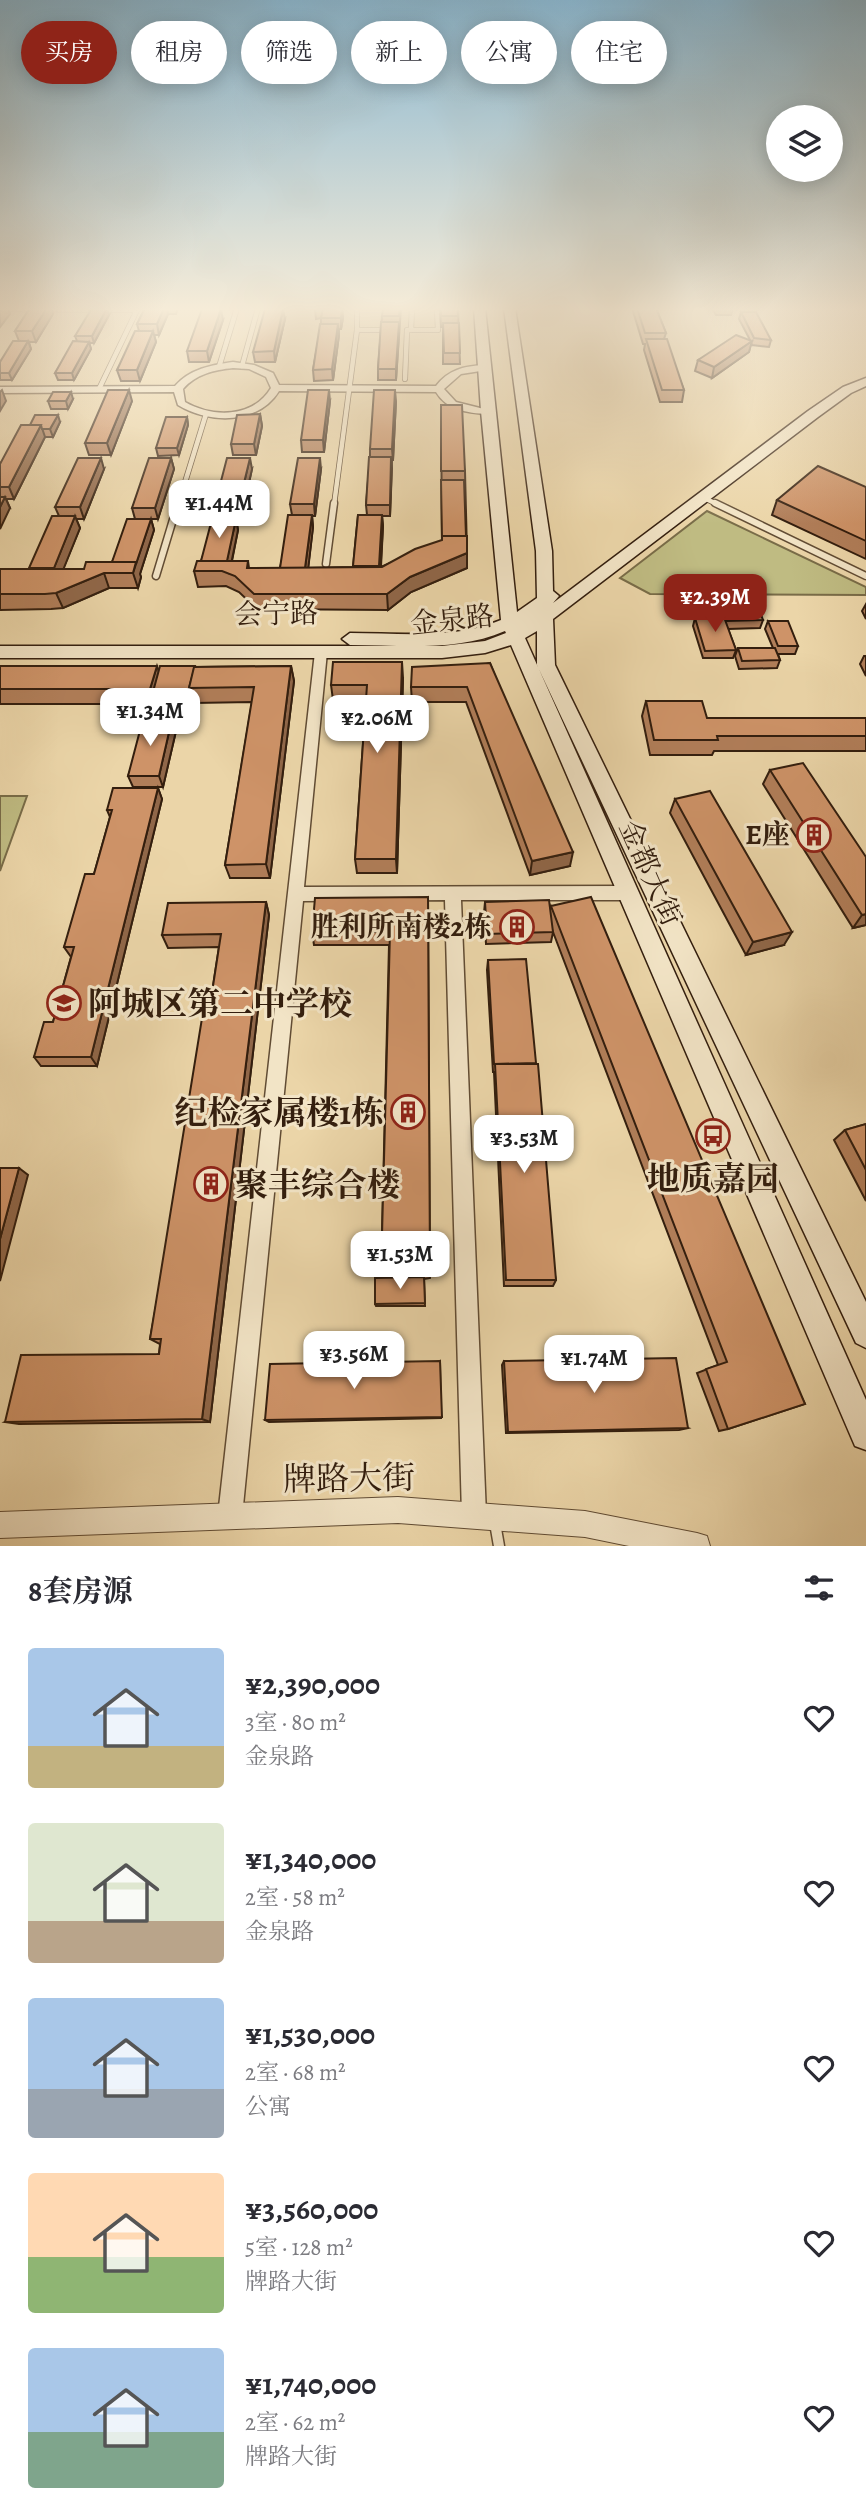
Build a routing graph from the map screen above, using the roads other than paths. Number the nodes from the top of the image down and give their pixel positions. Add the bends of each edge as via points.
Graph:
1 (103, 380) edge
2 (187, 380) edge
3 (274, 380) edge
4 (350, 380) edge
5 (447, 380) edge
6 (485, 380) edge
7 (519, 380) edge
8 (853, 380) edge
9 (866, 382) edge
10 (276, 388) junction
11 (99, 389) junction
12 (178, 389) junction
13 (349, 389) junction
14 (439, 389) junction
15 (0, 390) edge
16 (487, 411) junction
17 (206, 414) junction
18 (704, 498) junction
19 (326, 564) edge
20 (156, 576) dead end
21 (866, 576) edge
22 (544, 609) junction
23 (513, 631) junction
24 (0, 640) edge
25 (0, 652) edge
26 (321, 652) junction
27 (295, 894) junction
28 (453, 894) junction
29 (628, 894) junction
30 (866, 1332) edge
31 (866, 1435) edge
32 (230, 1516) junction
33 (484, 1516) junction
34 (0, 1525) edge
35 (499, 1546) edge
36 (697, 1546) edge

1 - 11 lane
2 - 12 street
3 - 10 street
4 - 13 lane
5 - 14 street
6 - 16 main road, 金都大街
7 - 22 main road, 金都大街 via 544,551
8 - 22 main road via 804,408
9 - 18 main road via 813,414
10 - 13 street
10 - 17 street via 271,398 250,410
11 - 12 street
11 - 15 street
12 - 17 street via 181,403
13 - 14 street
13 - 19 lane
14 - 16 street via 451,404
16 - 23 main road, 金都大街
17 - 20 lane
18 - 21 lane
18 - 22 main road
22 - 23 main road, 会宁路
22 - 30 main road, 金都大街 via 546,665
23 - 24 main road, 会宁路 via 458,637
23 - 26 main road, 金泉路 via 498,645 465,650
23 - 29 main road, 金都大街
25 - 26 main road, 金泉路
26 - 27 street
27 - 28 street
27 - 32 street
28 - 29 street
28 - 33 street
29 - 31 main road, 金都大街
32 - 33 street, 牌路大街 via 398,1510
32 - 34 street, 牌路大街
33 - 35 lane
33 - 36 street, 牌路大街 via 585,1524

